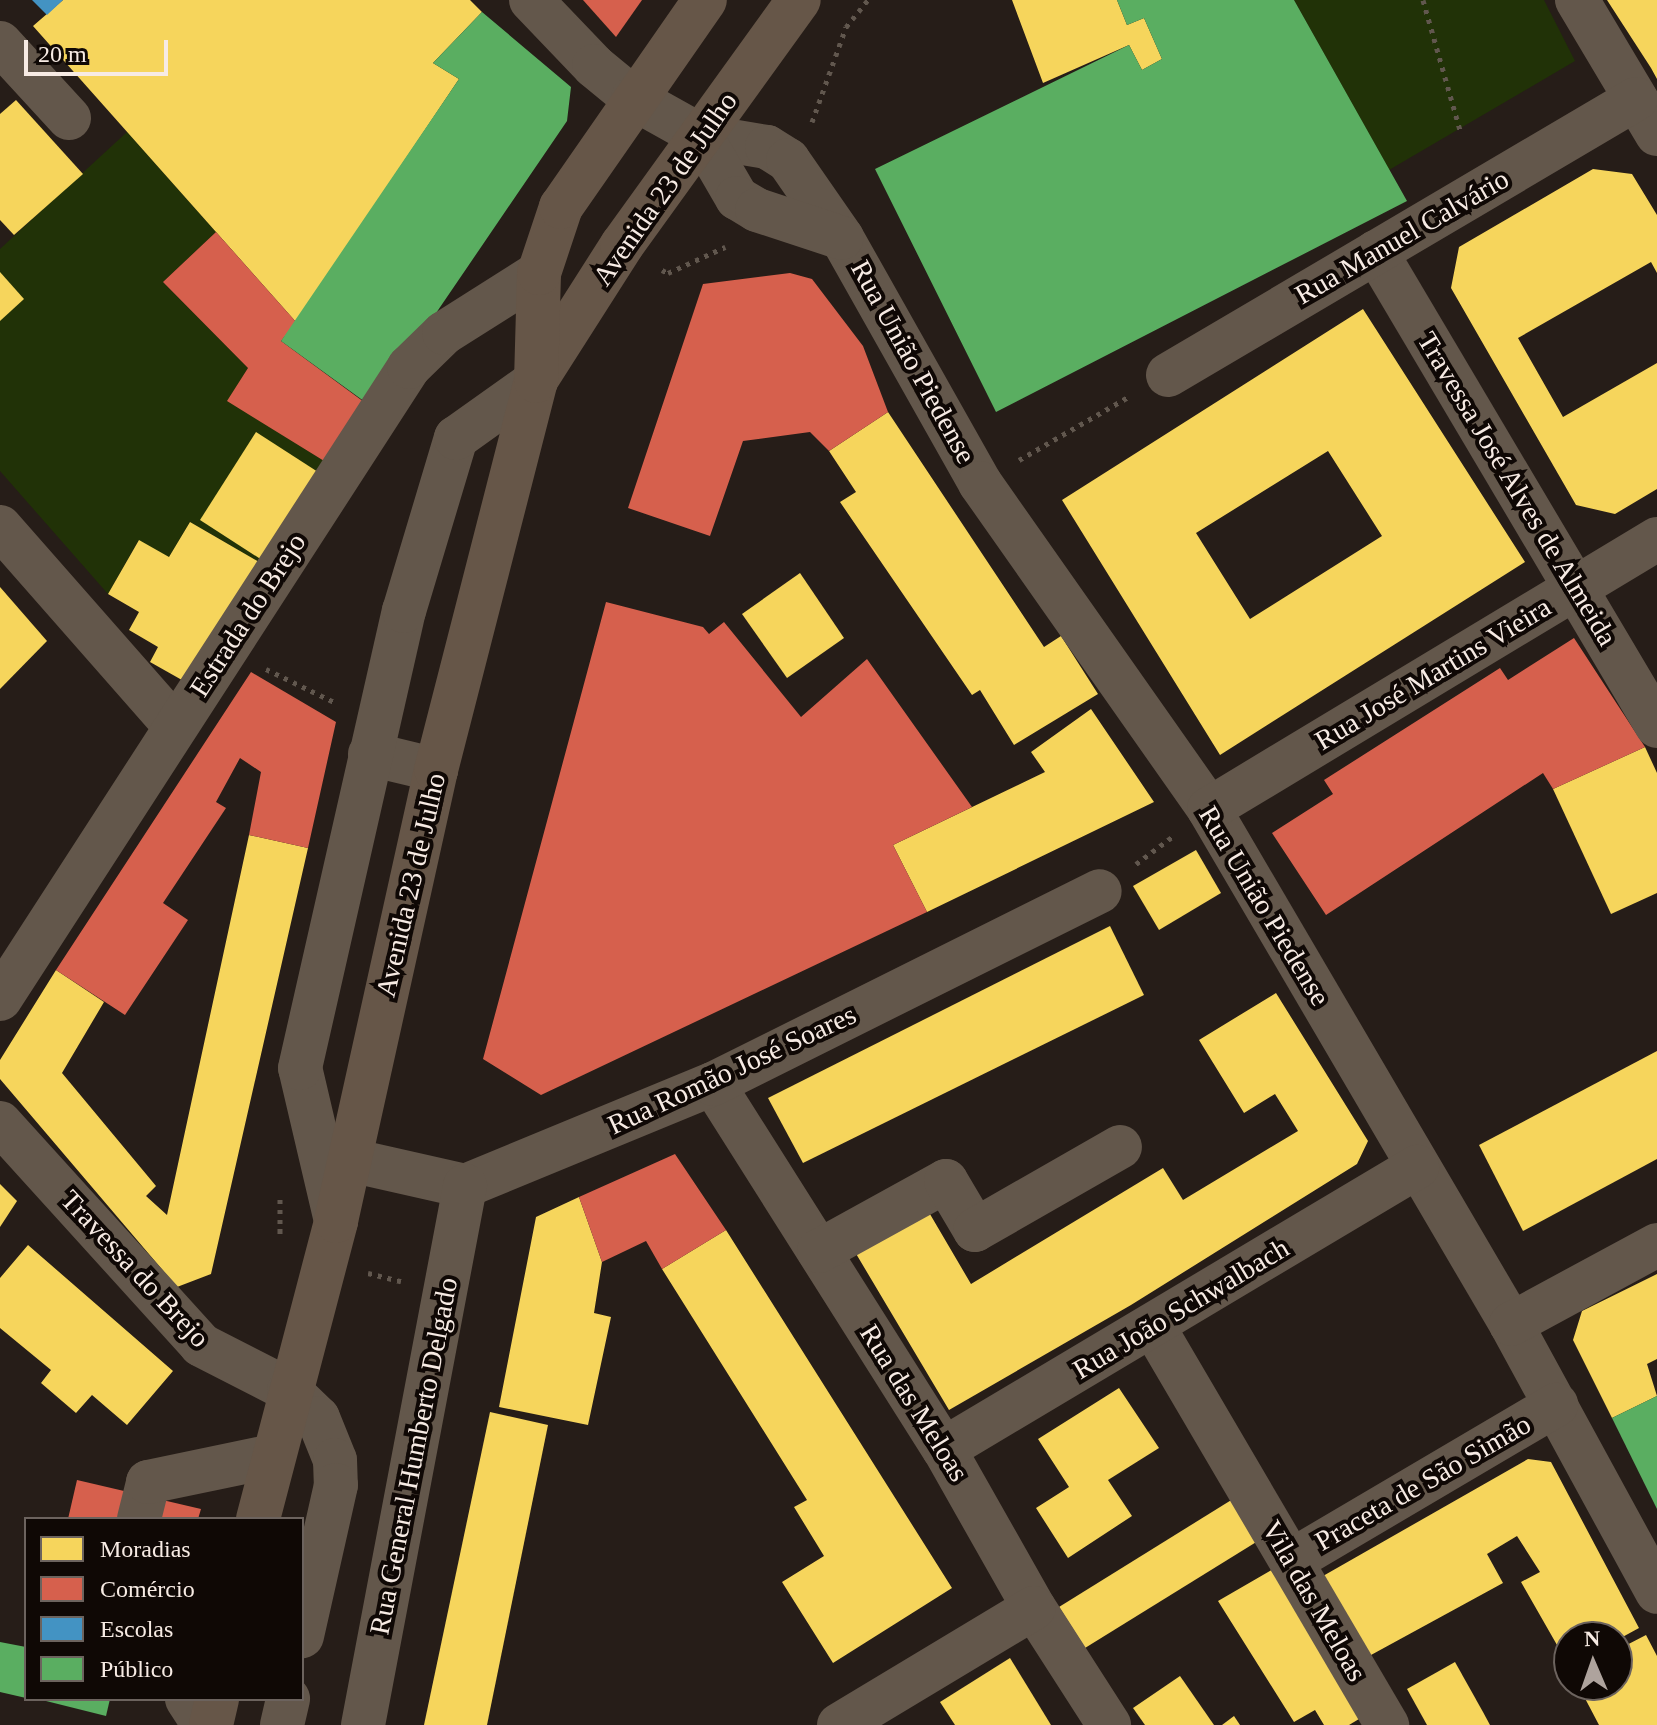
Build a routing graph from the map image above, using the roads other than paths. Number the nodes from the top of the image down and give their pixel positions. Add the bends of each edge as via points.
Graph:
1 (531, 0) edge
2 (705, 0) edge
3 (799, 0) edge
4 (1577, 0) edge
5 (0, 43) edge
6 (633, 98) junction
7 (1647, 117) edge
8 (69, 118) dead end
9 (701, 136) junction
10 (842, 238) junction
11 (1376, 252) junction
12 (539, 273) junction
13 (1168, 375) dead end
14 (536, 381) junction
15 (0, 527) edge
16 (1657, 539) edge
17 (1577, 587) junction
18 (175, 726) junction
19 (1657, 726) edge
20 (370, 754) junction
21 (436, 770) junction
22 (1209, 809) junction
23 (1100, 891) road end
24 (0, 999) edge
25 (713, 1084) junction
26 (0, 1123) edge
27 (1120, 1147) dead end
28 (350, 1160) junction
29 (1417, 1167) junction
30 (465, 1186) junction
31 (336, 1221) junction
32 (1657, 1245) edge
33 (819, 1251) junction
34 (1511, 1324) junction
35 (1153, 1326) junction
36 (289, 1390) junction
37 (1556, 1405) junction
38 (944, 1449) junction
39 (272, 1456) junction
40 (139, 1517) edge
41 (258, 1517) edge
42 (1291, 1561) junction
43 (1657, 1592) edge
44 (1034, 1608) junction
45 (304, 1627) edge
46 (188, 1701) edge
47 (217, 1701) edge
48 (288, 1701) edge
49 (204, 1725) edge
50 (211, 1725) edge
51 (282, 1725) edge
52 (363, 1725) edge
53 (839, 1725) edge
54 (1109, 1725) edge
55 (1387, 1725) edge

1 - 6 street
2 - 6 main road, Avenida 23 de Julho
3 - 9 main road, Avenida 23 de Julho
4 - 7 street
5 - 8 street
6 - 9 street
6 - 12 main road, Avenida 23 de Julho via 561,207
7 - 11 street, Rua Manuel Calvário
9 - 10 street, Rua União Piedense via 737,198 757,210
9 - 10 street, Rua União Piedense via 767,147 788,160
9 - 14 main road, Avenida 23 de Julho via 622,245
10 - 22 street, Rua União Piedense via 980,483
11 - 13 street, Rua Manuel Calvário
11 - 17 street, Travessa José Alves de Almeida
12 - 14 main road, Avenida 23 de Julho
12 - 18 street, Estrada do Brejo via 444,333 409,367
14 - 20 street via 456,438 404,611
14 - 21 main road, Avenida 23 de Julho
15 - 18 street
16 - 17 street, Rua José Martins Vieira
17 - 19 street, Travessa José Alves de Almeida
17 - 22 street, Rua José Martins Vieira
18 - 24 street, Estrada do Brejo
20 - 21 street
20 - 31 street via 300,1068
21 - 28 main road, Avenida 23 de Julho
22 - 29 street, Rua União Piedense
23 - 25 street, Rua Romão José Soares
25 - 30 street, Rua Romão José Soares
25 - 33 street, Rua das Meloas
26 - 36 street, Travessa do Brejo via 201,1345
27 - 33 street via 975,1230 946,1181
28 - 30 street
28 - 31 main road, Avenida 23 de Julho
29 - 34 street, Rua União Piedense
29 - 35 street, Rua João Schwalbach
30 - 52 street, Rua General Humberto Delgado
31 - 36 main road, Avenida 23 de Julho
32 - 34 street
33 - 38 street, Rua das Meloas
34 - 37 street, Rua União Piedense
35 - 38 street, Rua João Schwalbach
35 - 42 street, Vila das Meloas
36 - 39 main road, Avenida 23 de Julho
36 - 45 street via 318,1418 335,1460 334,1496
37 - 42 street, Praceta de São Simão
37 - 43 street, Rua União Piedense
38 - 44 street, Rua das Meloas
39 - 40 street via 148,1482
39 - 41 main road, Avenida 23 de Julho
42 - 55 street, Vila das Meloas
44 - 53 street
44 - 54 street, Rua das Meloas
46 - 49 street
47 - 50 main road
48 - 51 street

